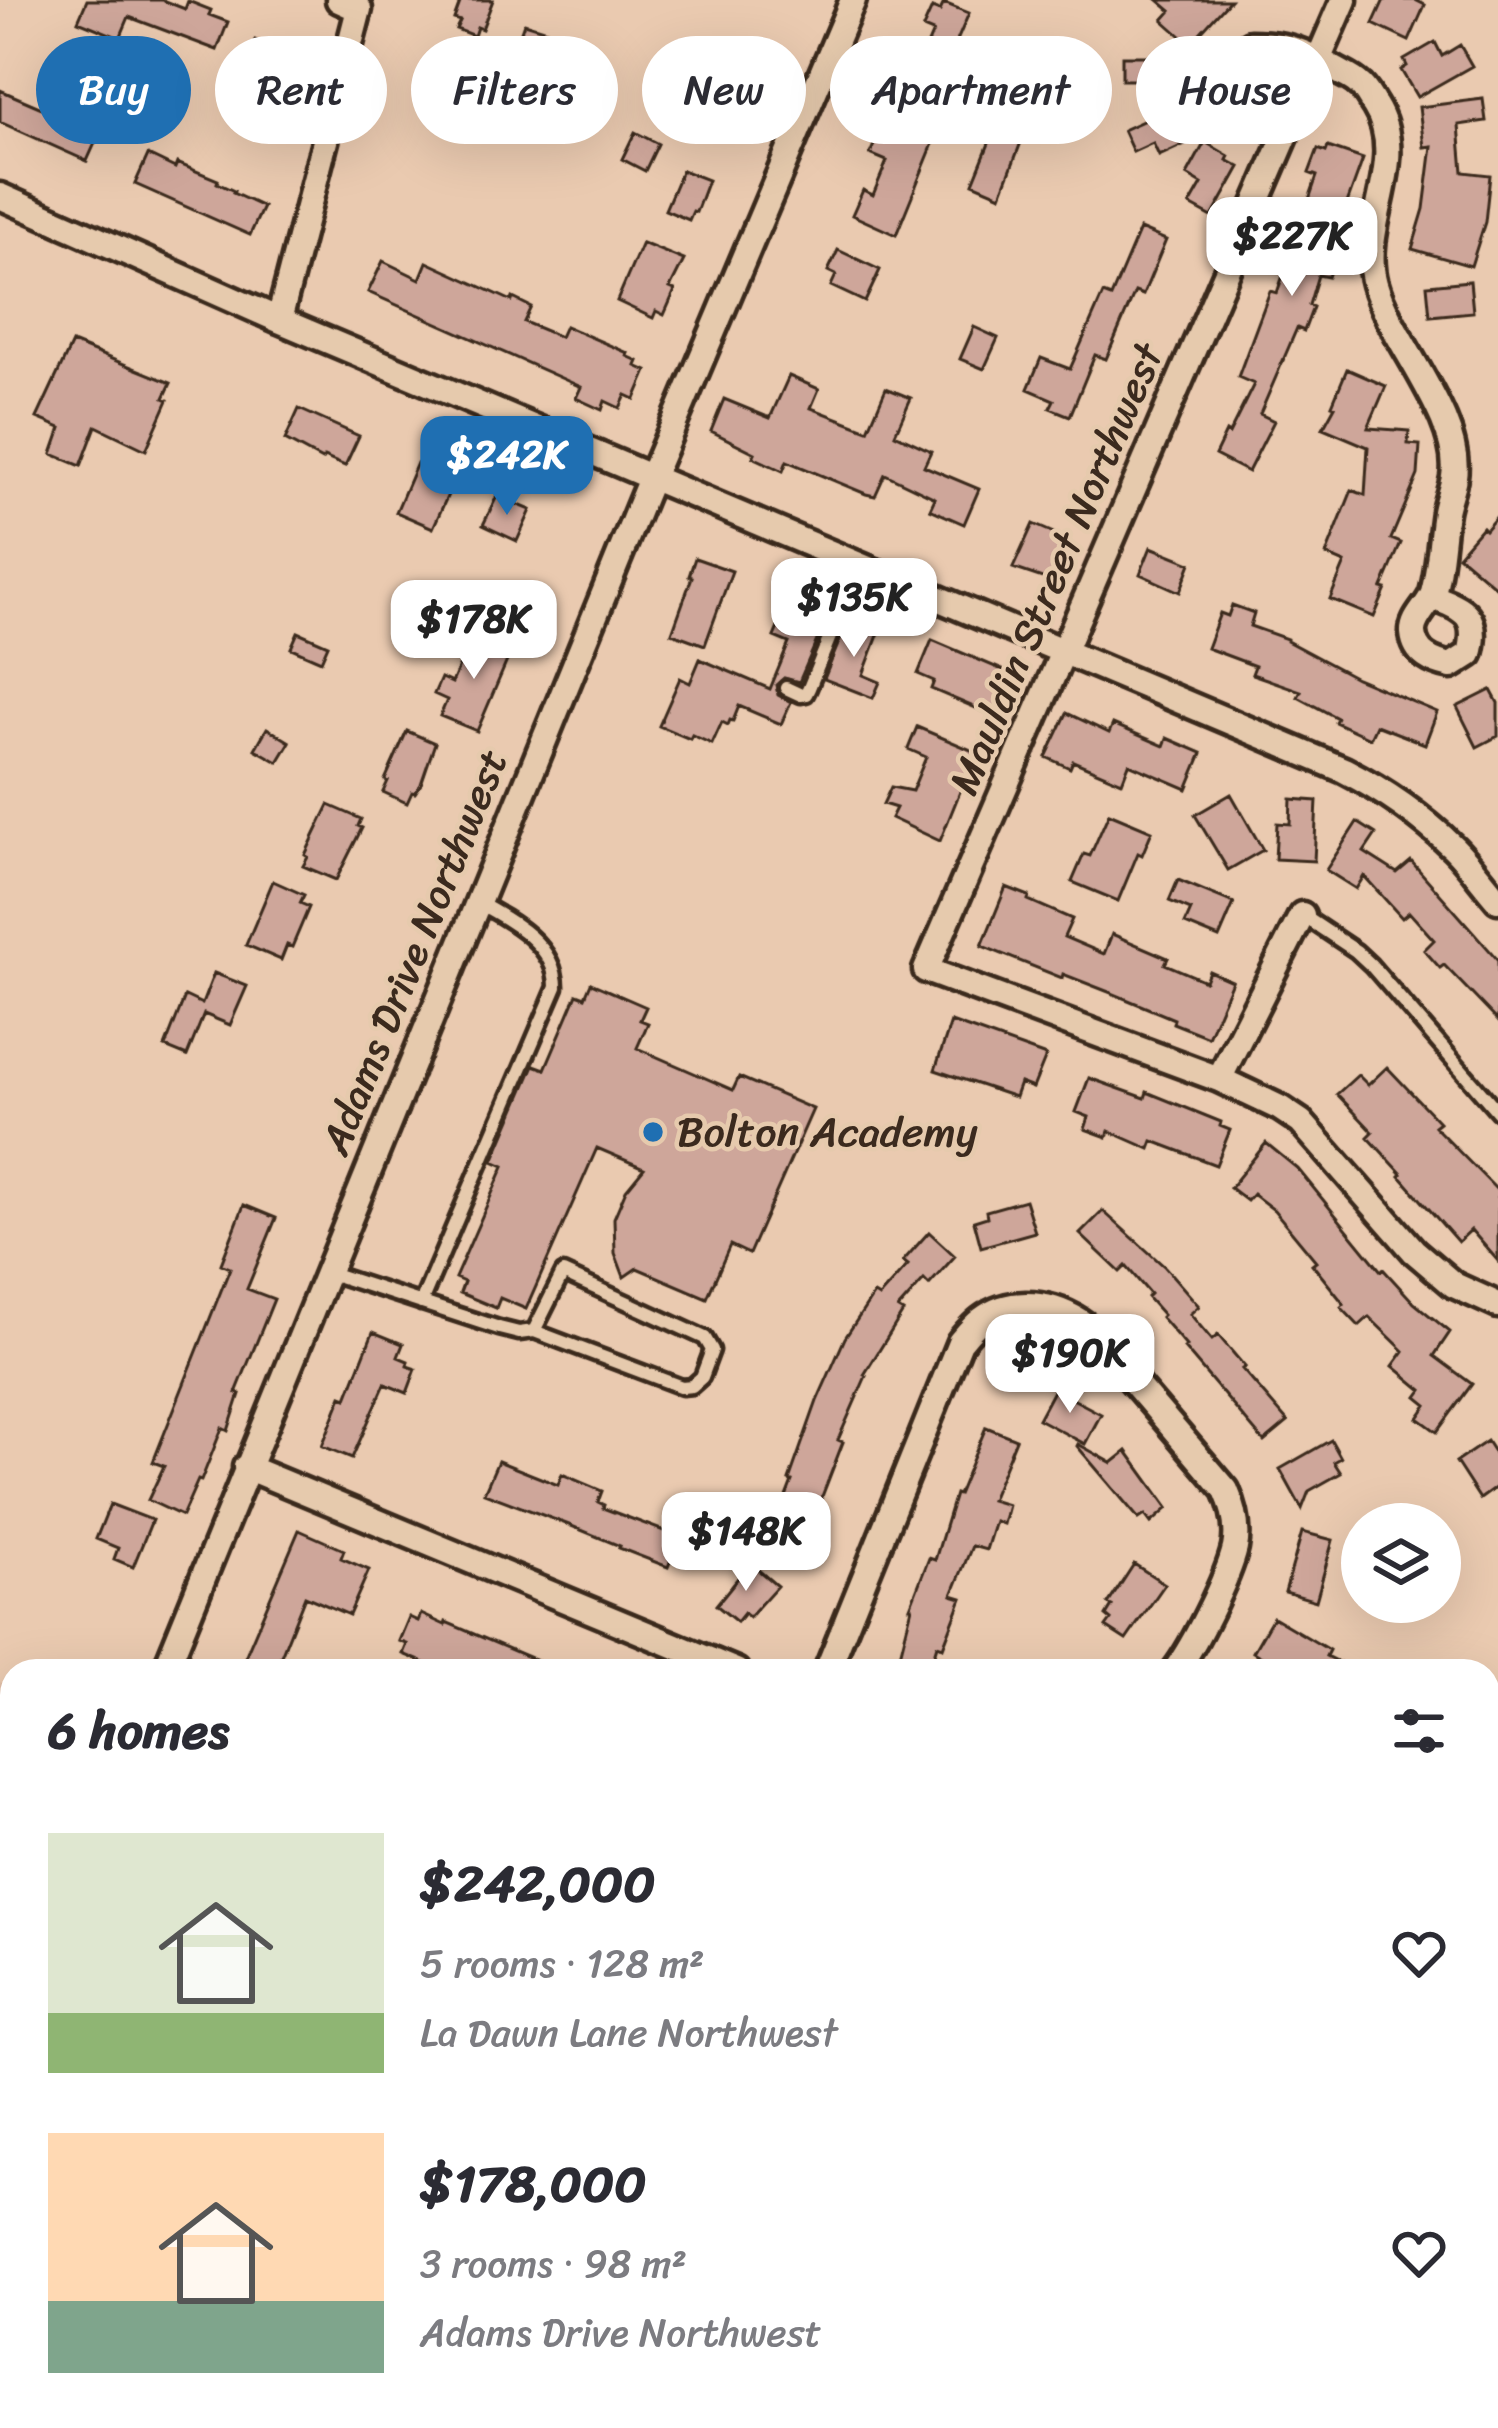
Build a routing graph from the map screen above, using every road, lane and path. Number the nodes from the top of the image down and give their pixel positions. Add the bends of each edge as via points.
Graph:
1 (339, 0) edge
2 (853, 0) edge
3 (1344, 0) edge
4 (1328, 36) edge
5 (1333, 68) edge
6 (1282, 144) edge
7 (0, 196) edge
8 (279, 320) junction
9 (651, 478) junction
10 (859, 566) junction
11 (1432, 597) dead end
12 (1063, 652) junction
13 (786, 688) dead end
14 (1498, 900) edge
15 (477, 902) junction
16 (1302, 915) joint
17 (1220, 1079) junction
18 (1498, 1112) edge
19 (326, 1272) junction
20 (421, 1303) junction
21 (1498, 1305) edge
22 (534, 1331) junction
23 (246, 1467) junction
24 (169, 1659) edge
25 (707, 1659) edge
26 (832, 1659) edge
27 (1182, 1659) edge

1 - 8 street via 359,9
2 - 9 street, Adams Drive Northwest
3 - 4 street, Mauldin Street Northwest
5 - 11 street via 1361,85 1383,119 1388,165 1372,247 1374,283 1454,449
6 - 12 street, Mauldin Street Northwest
7 - 8 street
8 - 9 street
9 - 10 street
9 - 15 street, Adams Drive Northwest
10 - 12 street
10 - 13 lane via 806,694
12 - 14 street via 1382,790 1457,851
12 - 17 street, Mauldin Street Northwest via 926,970
15 - 19 street, Adams Drive Northwest
15 - 20 lane via 551,958 556,987
16 - 17 street
16 - 18 lane via 1371,965
17 - 21 street via 1300,1122 1414,1251 1454,1285
19 - 20 lane
19 - 23 street, Adams Drive Northwest
20 - 22 lane
22 - 22 lane via 682,1387 702,1377 712,1350 705,1338 562,1274
23 - 24 street, Adams Drive Northwest
23 - 25 street
26 - 27 street via 959,1342 982,1319 1031,1305 1085,1325 1233,1505 1234,1549

